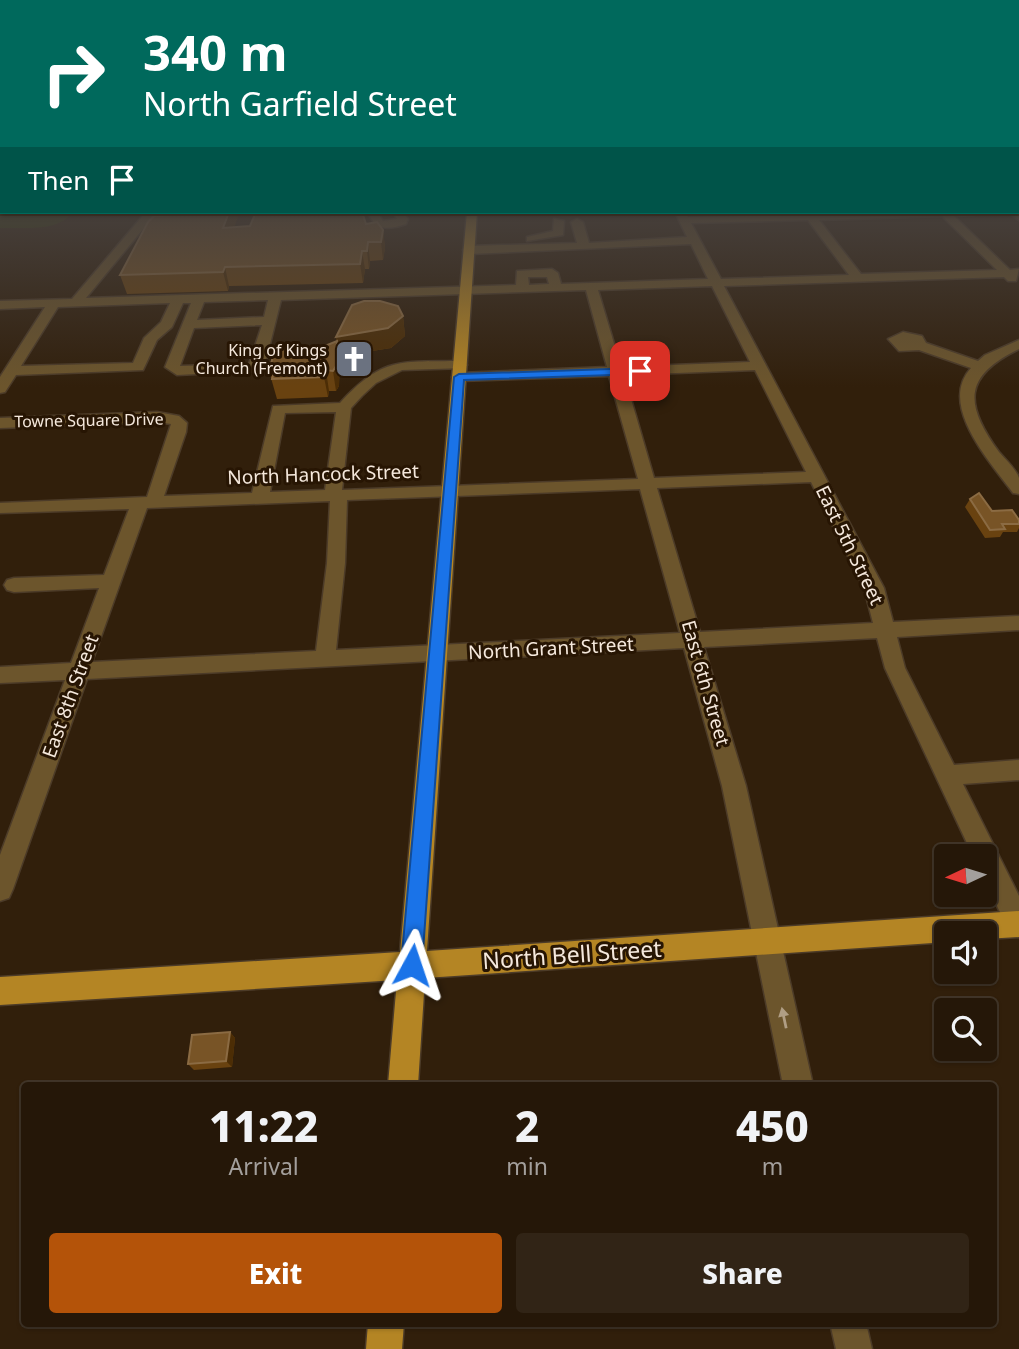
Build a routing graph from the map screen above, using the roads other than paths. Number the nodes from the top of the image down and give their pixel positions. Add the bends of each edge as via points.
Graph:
1 (110, 261) edge
2 (468, 261) edge
3 (706, 261) edge
4 (845, 261) edge
5 (1000, 261) edge
6 (1014, 273) edge
7 (858, 278) junction
8 (717, 283) junction
9 (1019, 284) edge
10 (591, 287) junction
11 (84, 291) junction
12 (466, 291) junction
13 (276, 296) junction
14 (179, 299) junction
15 (199, 299) junction
16 (75, 303) junction
17 (48, 304) junction
18 (0, 305) edge
19 (270, 321) junction
20 (189, 324) junction
21 (1019, 344) edge
22 (920, 346) dead end
23 (760, 366) junction
24 (979, 366) junction
25 (12, 371) junction
26 (460, 371) junction
27 (616, 372) junction
28 (0, 389) edge
29 (344, 407) junction
30 (0, 423) edge
31 (816, 477) junction
32 (649, 484) junction
33 (1019, 489) edge
34 (451, 491) junction
35 (336, 495) junction
36 (260, 498) junction
37 (147, 502) junction
38 (0, 508) edge
39 (111, 582) junction
40 (14, 585) dead end
41 (1019, 623) edge
42 (884, 631) junction
43 (694, 641) junction
44 (438, 653) junction
45 (325, 659) junction
46 (79, 671) junction
47 (0, 675) edge
48 (1019, 770) edge
49 (947, 775) junction
50 (0, 889) edge
51 (1019, 924) edge
52 (768, 943) junction
53 (412, 965) junction
54 (0, 991) edge
55 (403, 1082) edge
56 (797, 1082) edge
57 (386, 1327) edge
58 (849, 1327) edge
59 (384, 1349) edge
60 (854, 1349) edge

1 - 11 street
2 - 12 main road
3 - 8 street, East 5th Street
4 - 7 street
5 - 6 street
6 - 7 street
6 - 9 street
7 - 8 street
8 - 10 street
8 - 23 street, East 5th Street
10 - 12 street
10 - 27 street, East 6th Street
11 - 16 street
11 - 17 street via 56,292
12 - 13 street
12 - 26 main road
13 - 15 street
13 - 19 street
14 - 15 street
14 - 16 street
14 - 25 street via 167,324 151,338 138,367
15 - 20 street
16 - 17 street
17 - 18 street
17 - 25 street
19 - 20 street
19 - 20 street via 253,368 177,371 172,367
21 - 24 street via 988,357
22 - 24 street
23 - 27 street
23 - 31 street, East 5th Street
24 - 33 street via 965,397 968,413
25 - 28 street
26 - 27 street
26 - 29 street via 399,366 371,380
26 - 34 main road
27 - 32 street, East 6th Street
29 - 35 street
29 - 36 street via 278,409
30 - 37 street, Towne Square Drive via 174,419 178,432
31 - 32 street, North Hancock Street
31 - 42 street, East 5th Street via 874,588
32 - 34 street, North Hancock Street
32 - 43 street, East 6th Street
34 - 35 street, North Hancock Street
34 - 44 main road
35 - 36 street, North Hancock Street
35 - 45 street via 335,563
36 - 37 street, North Hancock Street
37 - 38 street, North Hancock Street
37 - 39 street, East 8th Street
39 - 40 street
39 - 46 street, East 8th Street
41 - 42 street, North Grant Street
42 - 43 street, North Grant Street
42 - 49 street, East 5th Street via 895,668
43 - 44 street, North Grant Street
43 - 52 street, East 6th Street via 737,797
44 - 45 street, North Grant Street
44 - 53 main road
45 - 46 street, North Grant Street
46 - 47 street, North Grant Street
46 - 50 street, East 8th Street
48 - 49 street
49 - 51 street, East 5th Street
51 - 52 main road, North Bell Street
52 - 53 main road, North Bell Street
56 -> 52 street, East 6th Street
53 - 54 main road, North Bell Street
53 - 55 main road
57 - 59 main road
58 - 60 street

